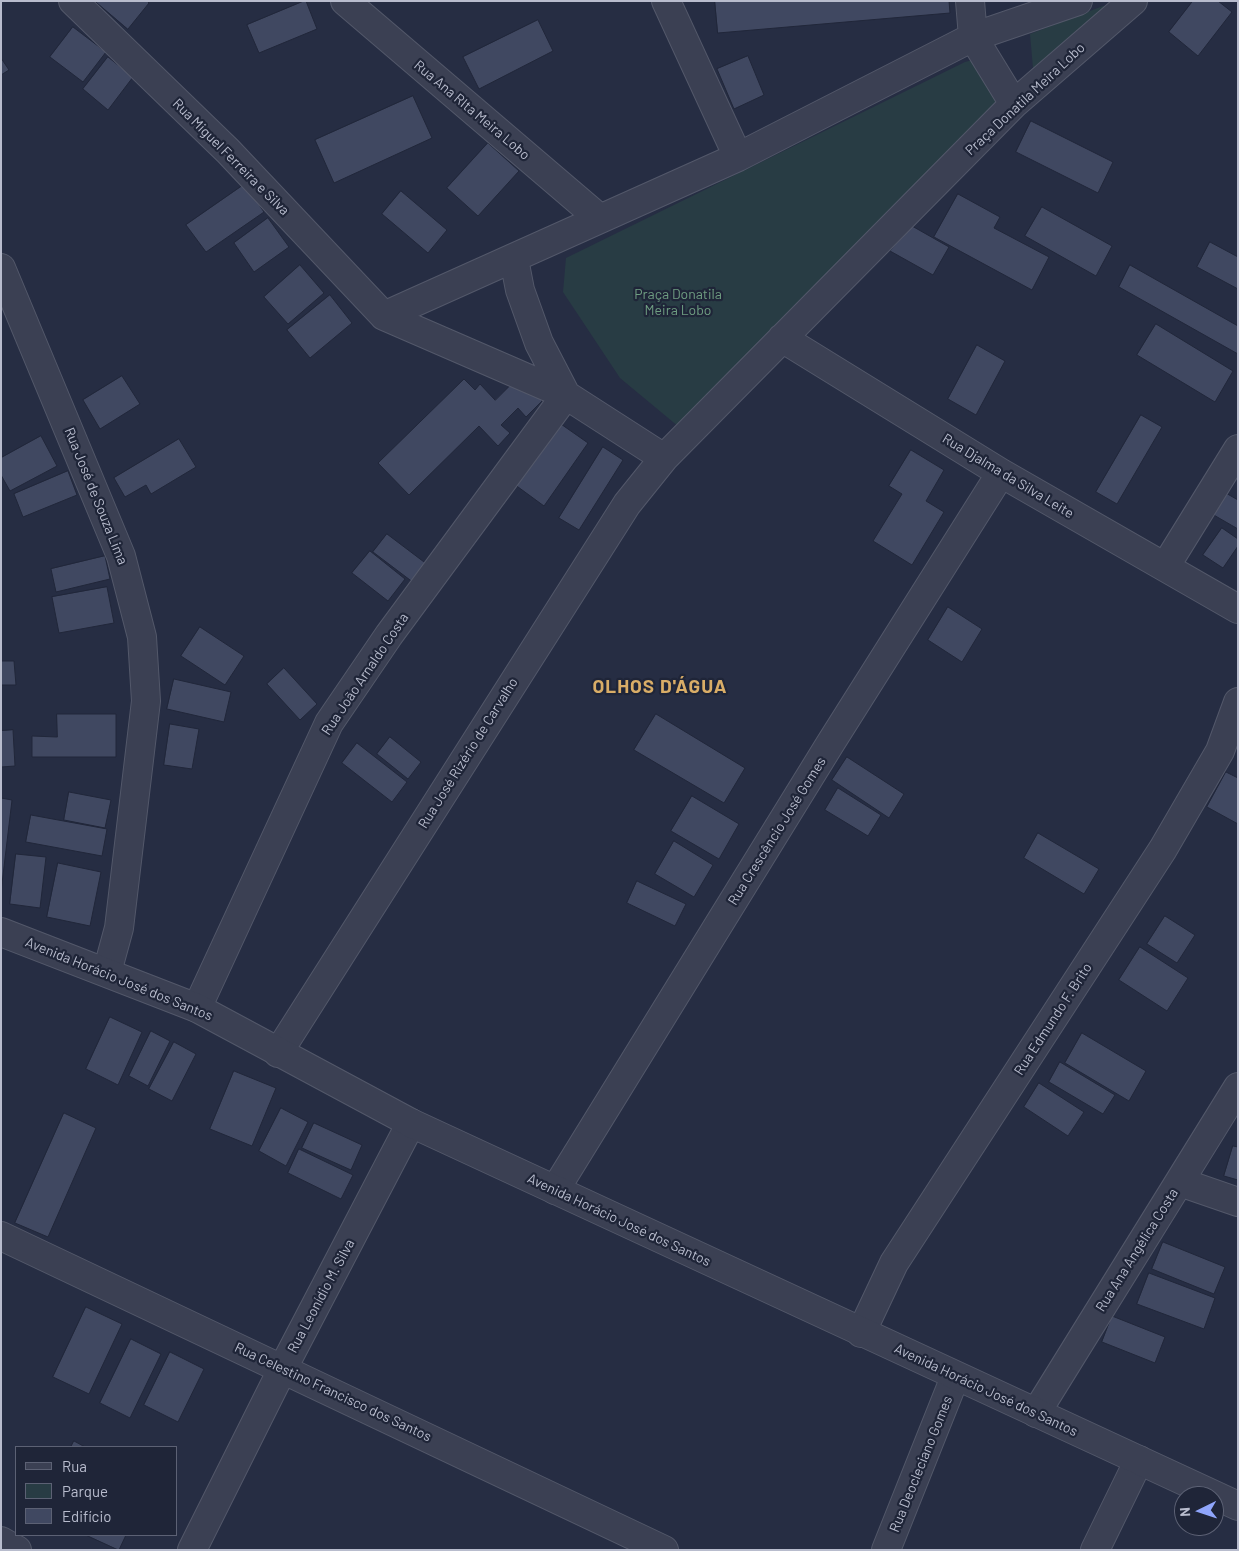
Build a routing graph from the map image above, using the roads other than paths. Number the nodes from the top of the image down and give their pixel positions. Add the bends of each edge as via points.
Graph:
1 (74, 1) edge
2 (345, 1) edge
3 (666, 1) edge
4 (970, 1) edge
5 (1078, 1) edge
6 (1133, 1) edge
7 (973, 37) junction
8 (1014, 104) junction
9 (738, 156) junction
10 (599, 218) junction
11 (514, 259) junction
12 (1, 268) edge
13 (384, 316) junction
14 (782, 338) junction
15 (566, 395) junction
16 (1238, 450) edge
17 (664, 458) junction
18 (1001, 473) junction
19 (1165, 567) junction
20 (1238, 609) edge
21 (1238, 702) edge
22 (1, 932) edge
23 (107, 972) junction
24 (197, 1008) junction
25 (278, 1053) junction
26 (1238, 1087) edge
27 (410, 1123) junction
28 (1180, 1182) junction
29 (555, 1190) junction
30 (1238, 1202) edge
31 (1, 1236) edge
32 (861, 1333) junction
33 (283, 1368) junction
34 (956, 1377) junction
35 (1036, 1413) junction
36 (1139, 1460) junction
37 (1238, 1506) edge
38 (1, 1541) edge
39 (17, 1550) edge
40 (192, 1550) edge
41 (664, 1550) edge
42 (886, 1550) edge
43 (1095, 1550) edge

1 - 13 street, Rua Miguel Ferreira e Silva via 228,151
2 - 10 street, Rua Ana RIta Meira Lobo
3 - 9 street
4 - 7 street
5 - 7 street
6 - 8 street, Praça Donatila Meira Lobo
7 - 8 street
7 - 9 street
8 - 14 street, Praça Donatila Meira Lobo
9 - 10 street
10 - 11 street
11 - 13 street
11 - 15 street via 520,290 539,343
12 - 23 street, Rua José de Souza Lima via 121,556 142,637 146,701 119,928
13 - 15 street
14 - 17 street, Praça Donatila Meira Lobo
14 - 18 street, Rua Djalma da Silva Leite
15 - 17 street
15 - 24 street, Rua João Arnaldo Costa via 329,722
16 - 19 street
17 - 25 street, Rua José Rizério de Carvalho via 627,504
18 - 19 street, Rua Djalma da Silva Leite
18 - 29 street, Rua Crescêncio José Gomes
19 - 20 street, Rua Djalma da Silva Leite
21 - 32 street, Rua Edmundo F. Brito via 1220,751 1164,850 894,1263
22 - 23 street, Avenida Horácio José dos Santos
23 - 24 street, Avenida Horácio José dos Santos
24 - 25 street, Avenida Horácio José dos Santos
25 - 27 street, Avenida Horácio José dos Santos
26 - 28 street, Rua Ana Angélica Costa
27 - 29 street, Avenida Horácio José dos Santos
27 - 33 street, Rua Leonídio M. Silva
28 - 30 street
28 - 35 street, Rua Ana Angélica Costa
29 - 32 street, Avenida Horácio José dos Santos
31 - 33 street, Rua Celestino Francisco dos Santos
32 - 34 street, Avenida Horácio José dos Santos
33 - 40 street, Rua Leonídio M. Silva
33 - 41 street, Rua Celestino Francisco dos Santos
34 - 35 street, Avenida Horácio José dos Santos
34 - 42 street, Rua Deocleciano Gomes
35 - 36 street, Avenida Horácio José dos Santos
36 - 37 street, Avenida Horácio José dos Santos
36 - 43 street
38 - 39 street

